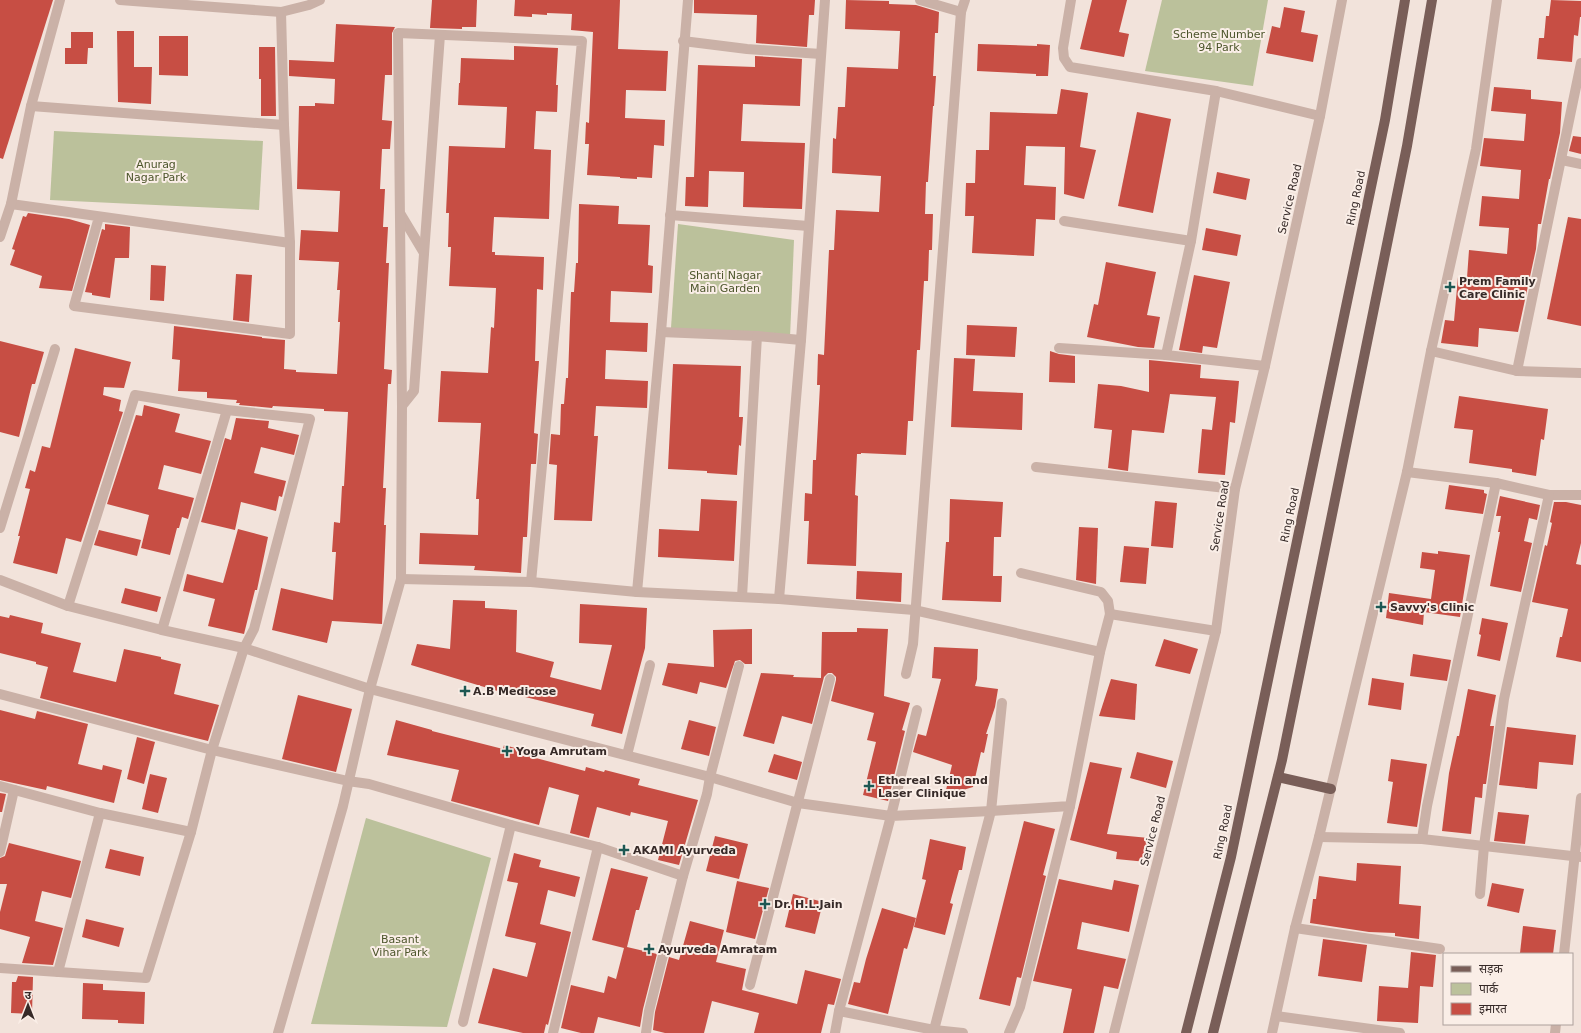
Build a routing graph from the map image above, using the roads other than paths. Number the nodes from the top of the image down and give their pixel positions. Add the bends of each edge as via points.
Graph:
1 (60, 0) edge
2 (120, 0) edge
3 (320, 0) edge
4 (688, 0) edge
5 (825, 0) edge
6 (920, 0) edge
7 (965, 0) edge
8 (1071, 0) edge
9 (1342, 0) edge
10 (1405, 0) edge
11 (1432, 0) edge
12 (1497, 0) edge
13 (308, 2) edge
14 (281, 12) junction
15 (961, 12) junction
16 (440, 35) junction
17 (683, 41) junction
18 (821, 54) junction
19 (1581, 63) edge
20 (1216, 91) junction
21 (30, 106) junction
22 (1320, 116) junction
23 (284, 125) junction
24 (1562, 160) junction
25 (1581, 164) edge
26 (11, 204) junction
27 (400, 213) junction
28 (670, 215) junction
29 (99, 217) junction
30 (1064, 221) dead end
31 (808, 226) junction
32 (0, 237) edge
33 (1192, 241) junction
34 (290, 243) junction
35 (424, 254) junction
36 (660, 332) junction
37 (757, 336) junction
38 (801, 340) junction
39 (1059, 348) dead end
40 (55, 349) dead end
41 (1431, 351) junction
42 (1166, 355) junction
43 (1265, 366) junction
44 (1517, 370) junction
45 (1581, 373) edge
46 (402, 406) junction
47 (227, 410) junction
48 (1036, 467) dead end
49 (1407, 472) junction
50 (1496, 483) junction
51 (1235, 489) junction
52 (1549, 495) junction
53 (1581, 495) edge
54 (0, 528) edge
55 (1021, 573) dead end
56 (401, 579) junction
57 (0, 580) edge
58 (531, 582) junction
59 (637, 592) junction
60 (742, 597) junction
61 (779, 599) junction
62 (68, 606) junction
63 (914, 610) junction
64 (1110, 614) junction
65 (162, 630) junction
66 (1216, 631) junction
67 (244, 648) junction
68 (1100, 652) junction
69 (650, 666) dead end
70 (739, 666) dead end
71 (906, 674) dead end
72 (830, 679) dead end
73 (370, 689) junction
74 (0, 694) edge
75 (1002, 703) dead end
76 (917, 710) dead end
77 (212, 750) junction
78 (627, 755) junction
79 (710, 777) junction
80 (1278, 777) junction
81 (348, 781) junction
82 (0, 786) edge
83 (1330, 789) junction
84 (14, 790) junction
85 (1581, 798) edge
86 (798, 803) junction
87 (1070, 806) junction
88 (100, 812) junction
89 (991, 812) junction
90 (891, 816) junction
91 (511, 825) junction
92 (191, 832) junction
93 (1319, 837) junction
94 (1422, 839) junction
95 (1484, 846) junction
96 (598, 847) junction
97 (0, 852) edge
98 (1578, 857) edge
99 (683, 876) junction
100 (1480, 894) dead end
101 (1295, 928) junction
102 (1440, 949) dead end
103 (1564, 953) edge
104 (0, 968) edge
105 (58, 972) junction
106 (750, 985) dead end
107 (839, 1011) junction
108 (1276, 1016) junction
109 (463, 1022) dead end
110 (934, 1030) junction
111 (278, 1033) edge
112 (553, 1033) edge
113 (646, 1033) edge
114 (835, 1033) edge
115 (963, 1033) edge
116 (1009, 1033) edge
117 (1114, 1033) edge
118 (1186, 1033) edge
119 (1213, 1033) edge
120 (1272, 1033) edge
121 (1400, 1033) edge

1 - 21 street
2 - 14 street
3 - 13 street
4 - 17 street
5 - 18 street
6 - 15 street
7 - 15 street
8 - 20 street via 1063,48 1064,58 1070,67
9 - 22 street, Service Road
10 - 118 main road, Ring Road via 1385,120 1232,849
11 - 80 main road via 1406,154
12 - 41 street via 1476,149
13 - 14 street
14 - 23 street
15 - 63 street
16 - 27 street via 398,33
16 - 35 street
16 - 58 street via 582,41
17 - 18 street
17 - 28 street
18 - 31 street
19 - 24 street
20 - 22 street
20 - 33 street
21 - 23 street
21 - 26 street
22 - 43 street, Service Road
23 - 34 street
24 - 25 street
24 - 44 street
26 - 29 street
26 - 32 street
27 - 35 street
27 - 46 street
28 - 31 street
28 - 36 street
29 - 34 street
29 - 34 street via 74,306 290,334
30 - 33 street
31 - 38 street
33 - 42 street
35 - 46 street via 414,391
36 - 37 street
36 - 59 street
37 - 38 street
37 - 60 street
38 - 61 street
39 - 42 street
40 - 54 street
41 - 44 street
41 - 49 street
42 - 43 street
43 - 51 street, Service Road
44 - 45 street
46 - 56 street
47 - 62 street via 135,395
47 - 65 street
47 - 67 street via 310,419 254,629
48 - 51 street
49 - 50 street
49 - 83 street
50 - 52 street
50 - 94 street via 1428,798
51 - 66 street, Service Road
52 - 53 street
52 - 95 street via 1504,699
55 - 64 street via 1101,592 1108,601
56 - 58 street
56 - 73 street
57 - 62 street
58 - 59 street
59 - 60 street
60 - 61 street
61 - 63 street
62 - 65 street
63 - 68 street
63 - 71 street via 913,644
64 - 66 street
64 - 68 street
65 - 67 street
66 - 117 street, Service Road
67 - 73 street
67 - 77 street
68 - 87 street
69 - 78 street
70 - 79 street
72 - 86 street
73 - 78 street
73 - 81 street
74 - 77 street
75 - 89 street
76 - 90 street
77 - 81 street
77 - 92 street
78 - 79 street
79 - 86 street
79 - 99 street
80 - 83 main road
80 - 119 main road
81 - 91 street via 369,784
81 - 111 street
82 - 84 street
83 - 93 street
84 - 88 street
84 - 97 street
85 - 98 street
86 - 90 street
86 - 106 street
87 - 89 street
87 - 116 street via 1020,1008
88 - 92 street
88 - 105 street
89 - 90 street
89 - 110 street
90 - 107 street
91 - 96 street
91 - 109 street
92 - 105 street via 146,978
93 - 94 street
93 - 101 street
94 - 95 street
95 - 98 street
95 - 100 street
96 - 99 street
96 - 112 street
98 - 103 street
99 - 113 street via 649,1011
101 - 102 street
101 - 108 street
104 - 105 street
107 - 110 street
107 - 114 street
108 - 120 street
108 - 121 street
110 - 115 street

